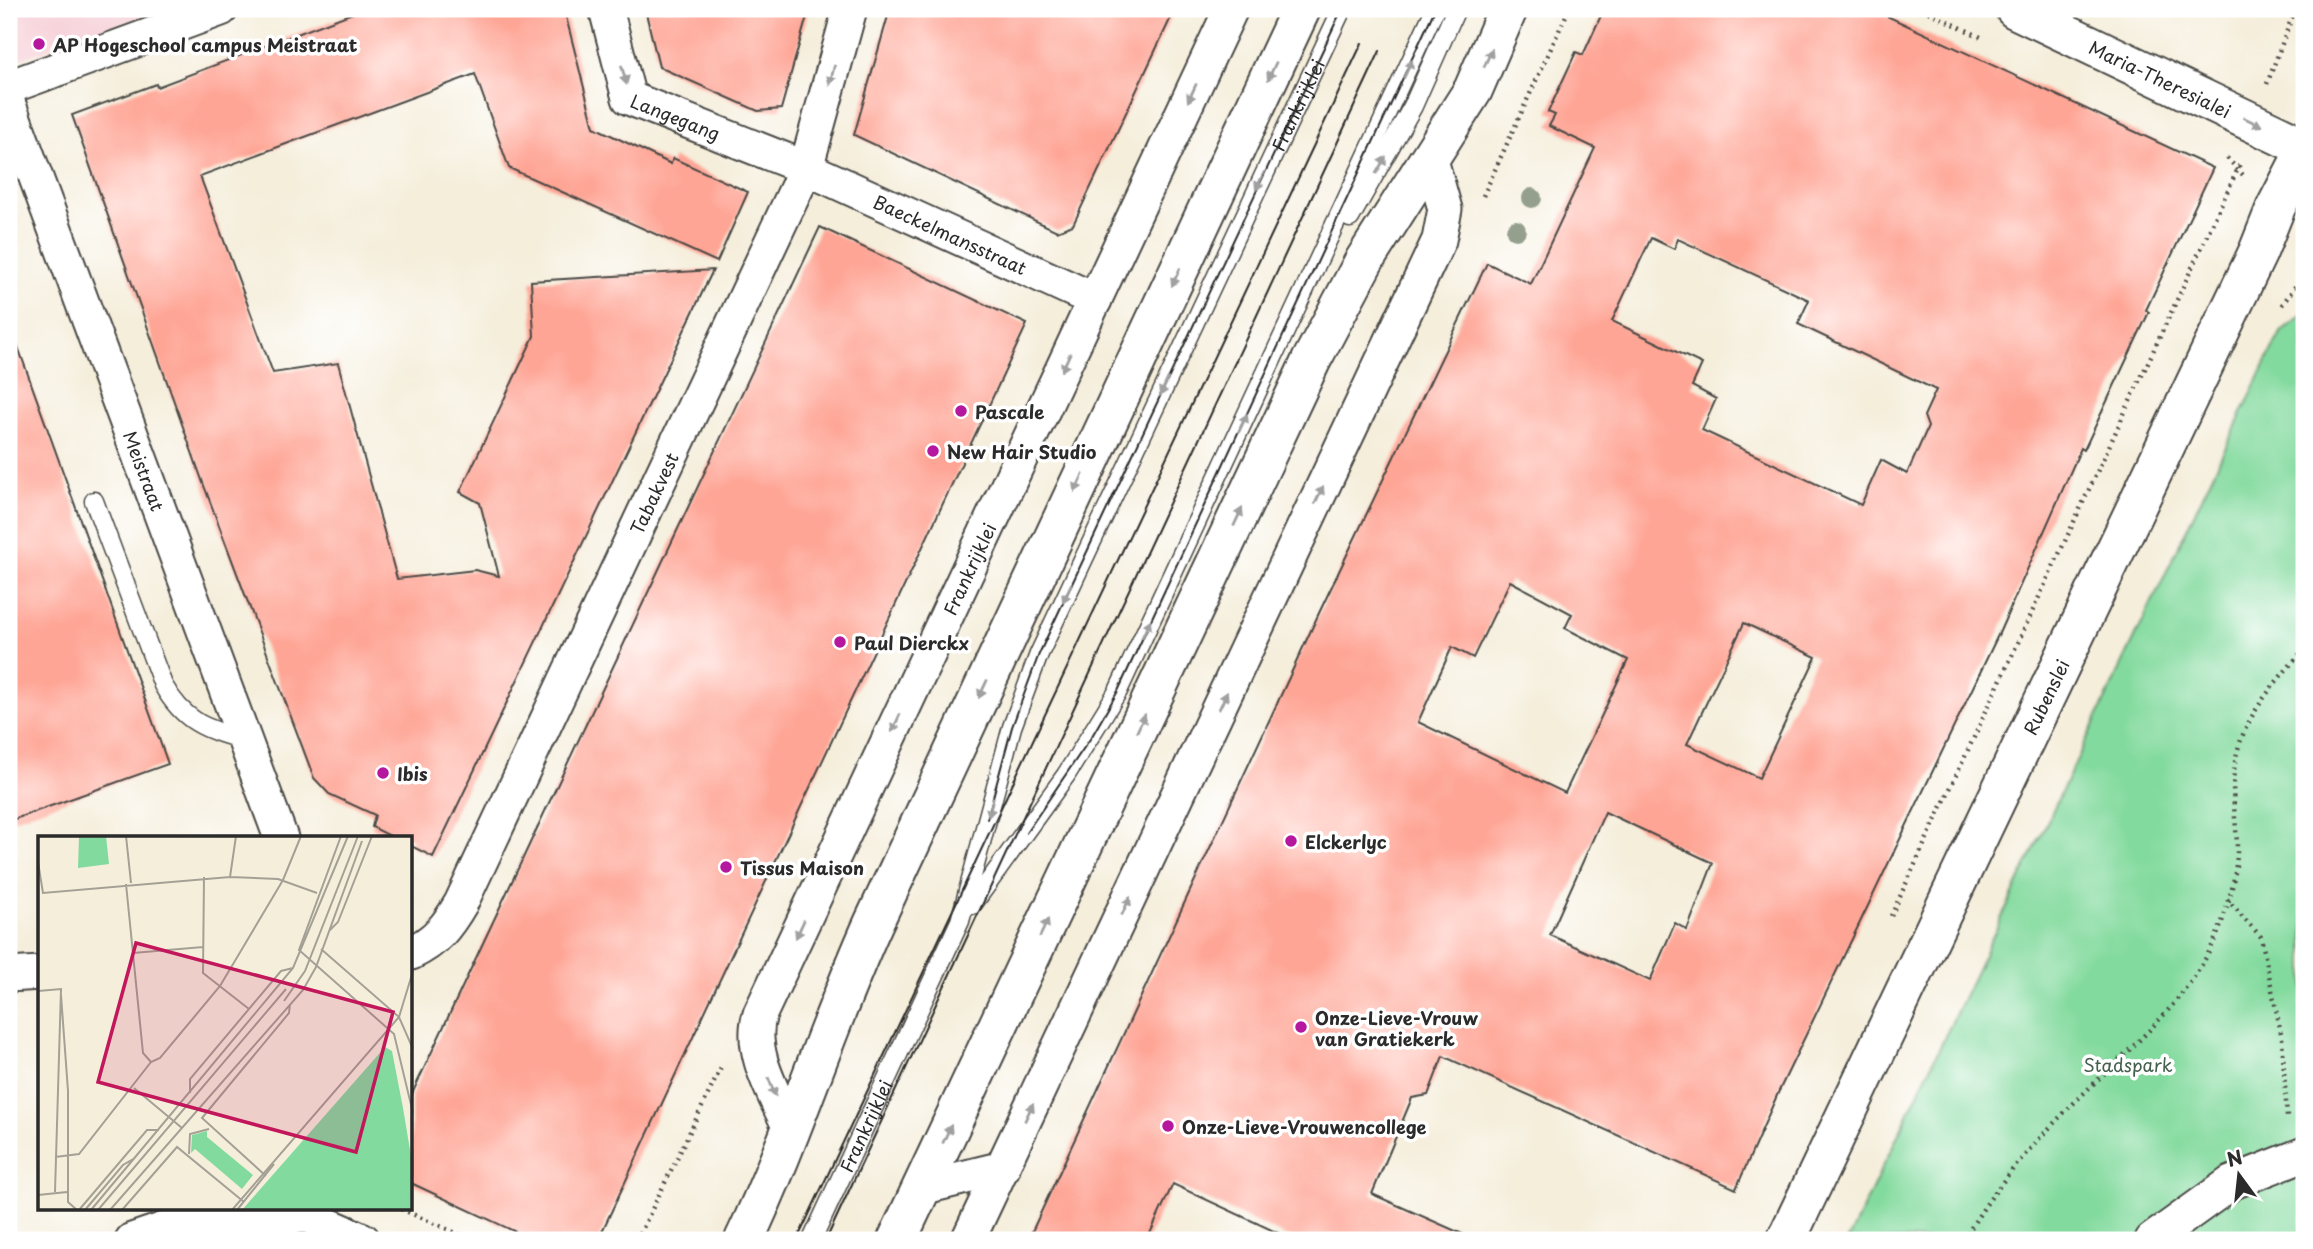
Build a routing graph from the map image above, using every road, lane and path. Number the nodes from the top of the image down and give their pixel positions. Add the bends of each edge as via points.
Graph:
1 (221, 9) edge
2 (606, 9) edge
3 (850, 9) edge
4 (1231, 9) edge
5 (1301, 9) edge
6 (1342, 9) edge
7 (1435, 9) edge
8 (1456, 9) edge
9 (1508, 9) edge
10 (1569, 9) edge
11 (2015, 9) edge
12 (9, 87) edge
13 (9, 105) edge
14 (2304, 147) edge
15 (2304, 153) edge
16 (1431, 160) junction
17 (806, 169) junction
18 (2239, 170) dead end
19 (1439, 240) junction
20 (2304, 274) edge
21 (1094, 300) junction
22 (2281, 307) dead end
23 (1286, 331) junction
24 (94, 501) dead end
25 (2304, 649) edge
26 (245, 740) junction
27 (280, 836) edge
28 (2227, 899) junction
29 (1886, 926) dead end
30 (954, 935) junction
31 (413, 952) edge
32 (38, 973) edge
33 (9, 975) edge
34 (756, 1040) junction
35 (792, 1133) junction
36 (2297, 1156) edge
37 (1003, 1168) junction
38 (921, 1188) junction
39 (220, 1210) edge
40 (403, 1210) edge
41 (305, 1222) edge
42 (132, 1240) edge
43 (178, 1240) edge
44 (363, 1240) edge
45 (472, 1240) edge
46 (637, 1240) edge
47 (744, 1240) edge
48 (812, 1240) edge
49 (897, 1240) edge
50 (968, 1240) edge
51 (1786, 1240) edge
52 (1964, 1240) edge
53 (2152, 1240) edge

1 - 12 street
2 -> 17 street, Langegang via 629,98
3 -> 17 street, Tabakvest
4 -> 21 street, Frankrijklei
5 -> 35 main road, Frankrijklei via 873,923
6 -> 30 lane, Frankrijklei via 1039,654 1012,727 972,886
23 -> 7 lane, Frankrijklei
23 -> 8 lane, Frankrijklei via 1400,130
16 -> 9 main road via 1473,90
10 - 19 path via 1481,201 1455,232
11 -> 14 main road, Maria-Theresialei
13 - 26 street, Meistraat
15 - 51 main road, Rubenslei
16 - 19 street via 1446,209
38 -> 16 main road via 1311,361 1364,261
17 - 21 street, Baeckelmansstraat
17 - 31 street, Tabakvest via 461,903 445,930
18 - 29 path
37 -> 19 street
20 - 22 path
21 -> 34 street, Frankrijklei via 760,1014
30 -> 23 lane, Frankrijklei via 1111,702
24 - 26 lane via 163,685 176,708 211,730
25 - 28 path via 2248,723 2234,770 2237,853
26 - 27 street, Meistraat
28 - 36 path via 2261,937 2282,1038
28 - 52 path via 2222,923 2176,1002 2013,1168
30 - 48 lane, Frankrijklei
32 - 33 street
34 -> 35 street
34 - 46 path via 723,1066 711,1084
35 - 47 main road, Frankrijklei
36 - 53 street via 2231,1183
37 - 38 street
37 - 50 street
38 - 49 main road
39 - 42 street
40 - 45 path
41 - 43 street via 237,1219
41 - 44 street

